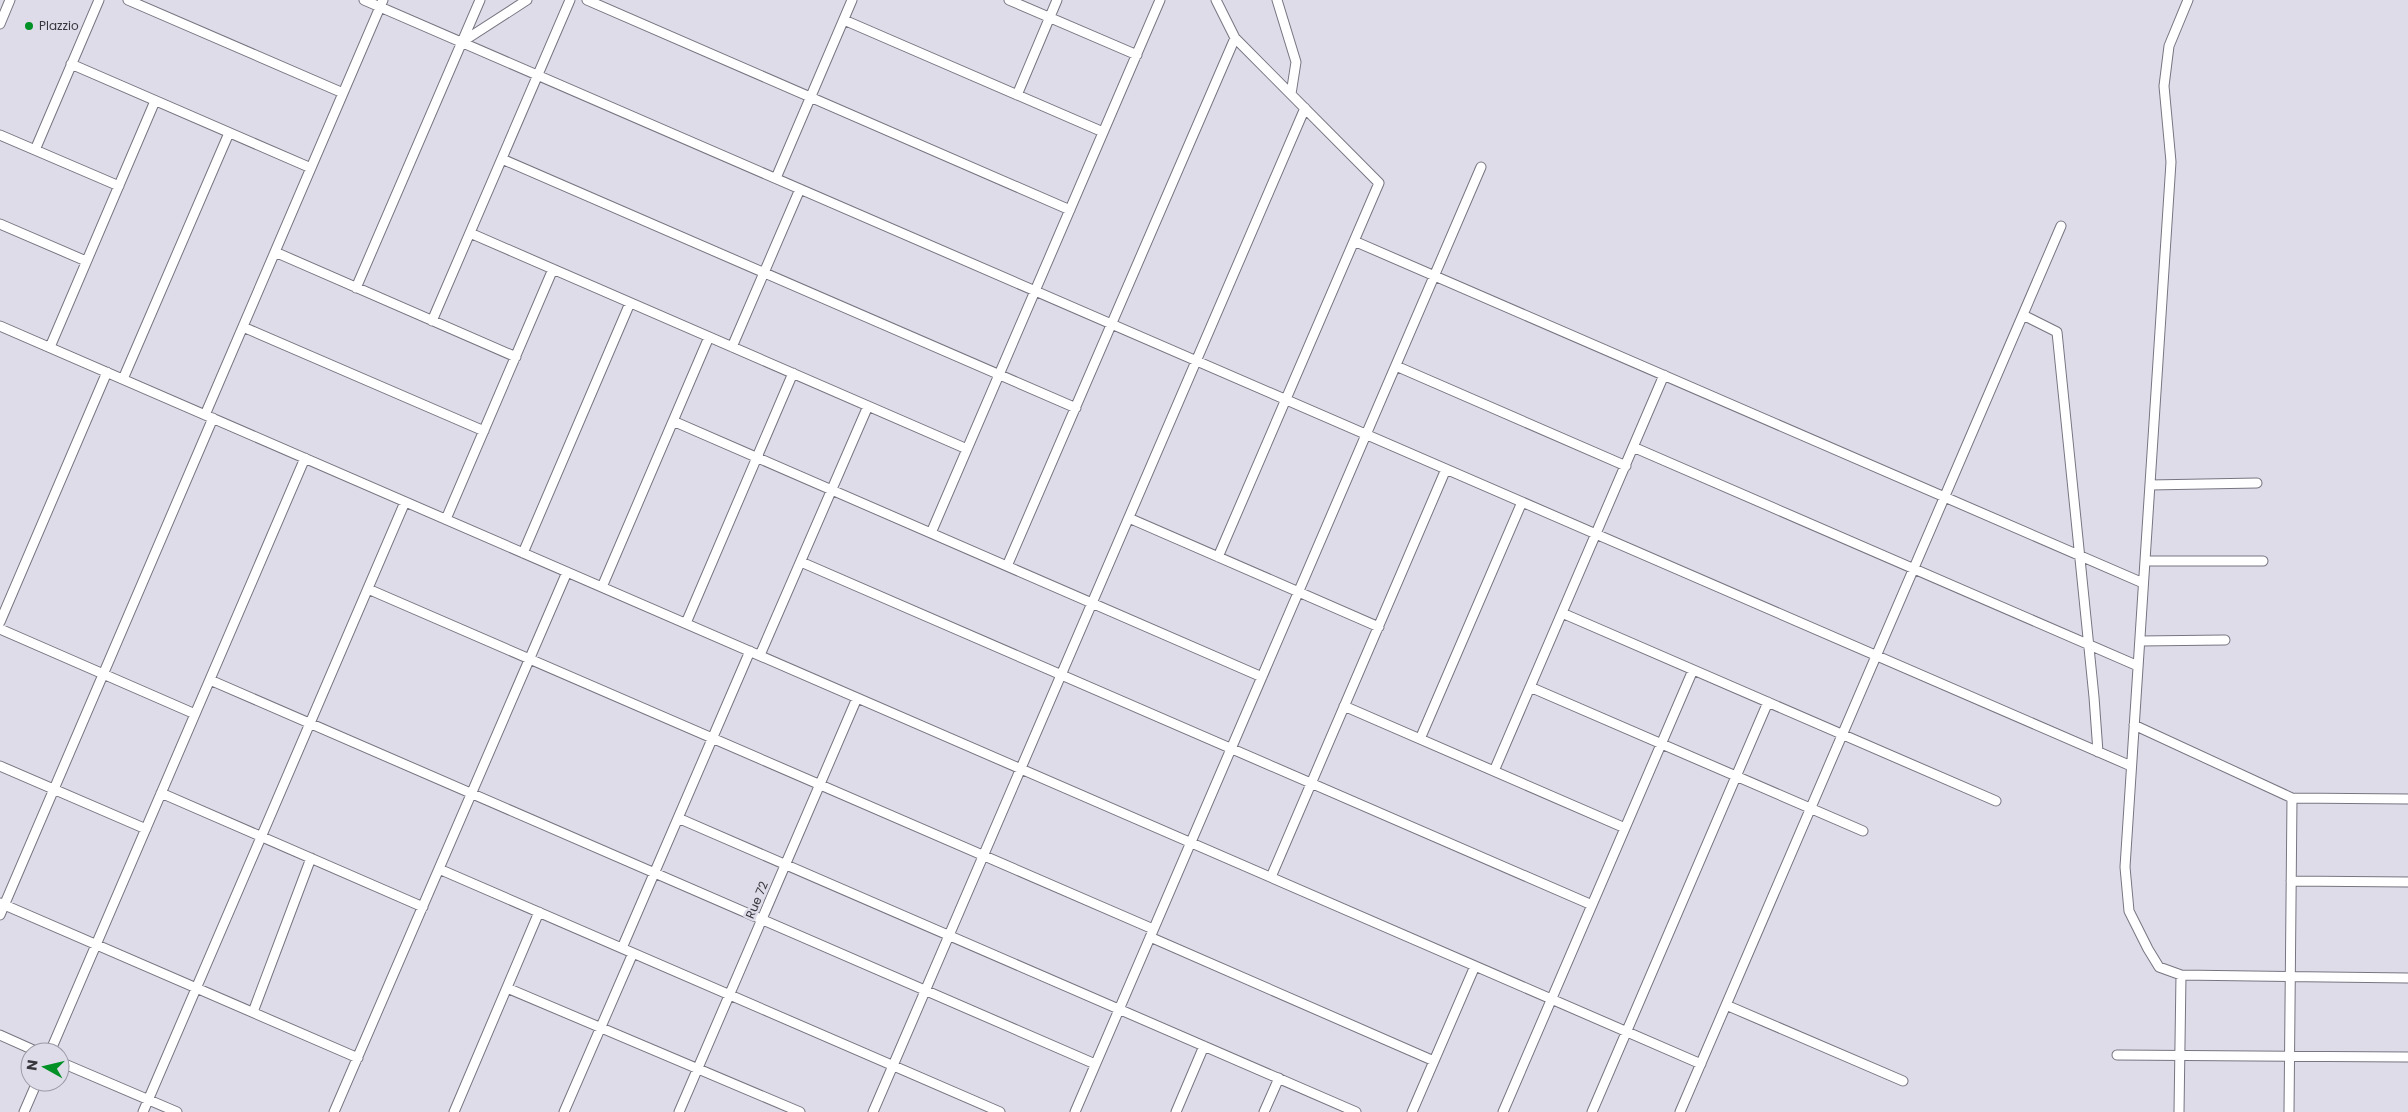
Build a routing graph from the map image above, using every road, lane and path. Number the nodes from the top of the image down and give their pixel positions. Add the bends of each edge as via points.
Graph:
1 (10, 0) edge
2 (99, 0) edge
3 (128, 0) edge
4 (364, 0) edge
5 (480, 0) edge
6 (527, 0) edge
7 (570, 0) edge
8 (587, 0) edge
9 (852, 0) edge
10 (1009, 0) edge
11 (1058, 0) edge
12 (1160, 0) edge
13 (1216, 0) edge
14 (1277, 0) edge
15 (2188, 0) edge
16 (382, 3) edge
17 (1050, 18) junction
18 (844, 20) junction
19 (0, 24) edge
20 (1235, 38) junction
21 (462, 42) junction
22 (1136, 55) junction
23 (72, 64) junction
24 (538, 75) junction
25 (343, 93) junction
26 (1291, 94) junction
27 (1017, 95) junction
28 (810, 97) junction
29 (156, 101) junction
30 (1305, 108) junction
31 (1104, 132) junction
32 (229, 133) junction
33 (0, 135) edge
34 (35, 150) junction
35 (502, 159) junction
36 (1481, 167) dead end
37 (311, 168) junction
38 (776, 178) junction
39 (119, 186) junction
40 (800, 189) junction
41 (1070, 210) junction
42 (0, 224) edge
43 (2061, 226) dead end
44 (470, 233) junction
45 (1354, 241) junction
46 (274, 252) junction
47 (86, 261) junction
48 (553, 269) junction
49 (764, 272) junction
50 (1434, 275) junction
51 (356, 288) junction
52 (1035, 291) junction
53 (630, 303) junction
54 (2022, 315) junction
55 (432, 321) junction
56 (1112, 324) junction
57 (0, 326) edge
58 (242, 327) junction
59 (709, 337) junction
60 (50, 347) junction
61 (732, 347) junction
62 (516, 357) junction
63 (1196, 361) junction
64 (1396, 366) junction
65 (108, 372) junction
66 (793, 374) junction
67 (999, 374) junction
68 (1664, 375) junction
69 (123, 379) junction
70 (1286, 400) junction
71 (868, 406) junction
72 (1076, 408) junction
73 (209, 416) junction
74 (673, 421) junction
75 (484, 431) junction
76 (1366, 434) junction
77 (1633, 447) junction
78 (967, 449) junction
79 (305, 458) junction
80 (757, 458) junction
81 (1626, 466) junction
82 (1446, 469) junction
83 (2257, 483) dead end
84 (2150, 485) junction
85 (832, 490) junction
86 (1944, 496) junction
87 (406, 502) junction
88 (1522, 502) junction
89 (1128, 518) junction
90 (446, 519) junction
91 (931, 533) junction
92 (1596, 534) junction
93 (523, 552) junction
94 (2079, 555) junction
95 (1218, 557) junction
96 (2145, 561) junction
97 (2263, 561) dead end
98 (801, 562) junction
99 (1007, 566) junction
100 (1914, 569) junction
101 (567, 572) junction
102 (2143, 583) junction
103 (602, 587) junction
104 (368, 589) junction
105 (1298, 592) junction
106 (1092, 603) junction
107 (1562, 613) junction
108 (0, 622) edge
109 (686, 623) junction
110 (1378, 627) junction
111 (0, 629) edge
112 (2225, 640) dead end
113 (2140, 641) junction
114 (2088, 644) junction
115 (750, 651) junction
116 (760, 656) junction
117 (1876, 656) junction
118 (529, 658) junction
119 (2138, 666) junction
120 (1693, 670) junction
121 (104, 674) junction
122 (1061, 675) junction
123 (1262, 677) junction
124 (210, 680) junction
125 (1530, 687) junction
126 (857, 698) junction
127 (1768, 702) junction
128 (1344, 706) junction
129 (195, 714) junction
130 (310, 723) junction
131 (2134, 725) junction
132 (1842, 734) junction
133 (713, 738) junction
134 (1420, 739) junction
135 (1662, 744) junction
136 (1231, 748) junction
137 (2098, 752) junction
138 (0, 766) edge
139 (2131, 766) junction
140 (1021, 769) junction
141 (1494, 771) junction
142 (1736, 776) junction
143 (1311, 783) junction
144 (820, 784) junction
145 (54, 789) junction
146 (161, 793) junction
147 (471, 793) junction
148 (2292, 798) junction
149 (2408, 799) edge
150 (1996, 801) dead end
151 (1811, 808) junction
152 (678, 818) junction
153 (1625, 828) junction
154 (146, 829) junction
155 (1863, 831) dead end
156 (262, 837) junction
157 (1191, 842) junction
158 (984, 856) junction
159 (311, 858) junction
160 (786, 864) junction
161 (439, 869) junction
162 (655, 873) junction
163 (1271, 877) junction
164 (2291, 881) junction
165 (2408, 882) edge
166 (2, 904) edge
167 (1592, 905) junction
168 (423, 907) junction
169 (540, 912) junction
170 (0, 915) edge
171 (762, 919) junction
172 (1152, 933) junction
173 (949, 936) junction
174 (96, 944) junction
175 (622, 948) junction
176 (633, 953) junction
177 (1475, 966) junction
178 (2180, 976) junction
179 (2290, 976) junction
180 (2408, 978) edge
181 (196, 988) junction
182 (507, 988) junction
183 (926, 990) junction
184 (730, 995) junction
185 (1552, 999) junction
186 (1726, 1004) junction
187 (1119, 1009) junction
188 (253, 1012) junction
189 (601, 1027) junction
190 (1626, 1031) junction
191 (0, 1036) edge
192 (54, 1042) edge
193 (20, 1044) edge
194 (1204, 1046) junction
195 (2117, 1055) dead end
196 (2180, 1055) junction
197 (2289, 1056) junction
198 (2408, 1057) edge
199 (358, 1058) junction
200 (1434, 1061) junction
201 (1095, 1064) junction
202 (1701, 1064) junction
203 (70, 1066) edge
204 (893, 1066) junction
205 (698, 1069) junction
206 (1279, 1078) junction
207 (1903, 1081) dead end
208 (33, 1092) edge
209 (148, 1100) junction
210 (24, 1112) edge
211 (143, 1112) edge
212 (177, 1112) edge
213 (334, 1112) edge
214 (454, 1112) edge
215 (564, 1112) edge
216 (679, 1112) edge
217 (800, 1112) edge
218 (873, 1112) edge
219 (1000, 1112) edge
220 (1075, 1112) edge
221 (1176, 1112) edge
222 (1264, 1112) edge
223 (1356, 1112) edge
224 (1412, 1112) edge
225 (1503, 1112) edge
226 (1592, 1112) edge
227 (1680, 1112) edge
228 (2179, 1112) edge
229 (2289, 1112) edge

1 - 19 street
2 - 23 street
3 - 25 street
4 - 16 street
5 - 21 street
6 - 21 street
7 - 24 street
8 - 28 street
9 - 18 street
10 - 17 street
11 - 17 street
12 - 22 street
13 - 20 street
14 - 26 street via 1296,62
15 - 84 street via 2169,46 2164,86 2171,162
16 - 21 street
16 - 25 street
17 - 22 street
17 - 27 street
18 - 27 street
18 - 28 street
20 - 26 street
20 - 56 street
21 - 24 street
21 - 51 street
22 - 31 street
23 - 29 street
23 - 34 street
24 - 35 street
24 - 38 street
25 - 37 street
26 - 30 street
27 - 31 street
28 - 38 street
28 - 41 street
29 - 32 street
29 - 39 street
30 - 45 street via 1379,183
30 - 63 street
31 - 41 street
32 - 37 street
32 - 69 street
33 - 34 street
34 - 39 street
35 - 44 street
35 - 49 street
36 - 50 street
37 - 46 street
38 - 40 street
39 - 47 street
40 - 49 street
40 - 52 street
41 - 52 street
42 - 47 street
43 - 54 street
44 - 48 street
44 - 55 street
45 - 50 street
45 - 70 street
46 - 51 street
46 - 58 street
47 - 60 street
48 - 53 street
48 - 62 street
49 - 61 street
49 - 67 street
50 - 64 street
50 - 68 street
51 - 55 street
52 - 56 street
52 - 67 street
53 - 59 street
53 - 93 street
54 - 86 street
54 - 94 street via 2057,332
55 - 62 street
56 - 63 street
56 - 72 street
57 - 60 street
58 - 73 street
58 - 75 street
59 - 61 street
59 - 74 street
60 - 65 street
61 - 66 street
62 - 75 street
63 - 70 street
63 - 89 street
64 - 76 street
64 - 81 street
65 - 69 street
65 - 108 street
66 - 71 street
66 - 80 street
67 - 72 street
67 - 78 street
68 - 77 street
68 - 86 street
69 - 73 street
70 - 76 street
70 - 95 street
71 - 78 street
71 - 85 street
72 - 99 street
73 - 79 street
73 - 121 street
74 - 80 street
74 - 103 street
75 - 90 street
76 - 82 street
76 - 105 street
77 - 81 street
77 - 100 street
78 - 91 street
79 - 87 street
79 - 124 street
80 - 85 street
80 - 109 street
81 - 92 street
82 - 88 street
82 - 110 street
83 - 84 street
84 - 96 street
85 - 91 street
85 - 98 street
86 - 94 street
86 - 100 street
87 - 90 street
87 - 104 street
88 - 92 street
88 - 134 street
89 - 95 street
89 - 106 street
90 - 93 street
91 - 99 street
92 - 107 street
92 - 117 street
93 - 101 street
94 - 102 street
94 - 114 street
95 - 105 street
96 - 97 street
96 - 102 street
98 - 116 street
98 - 122 street
99 - 106 street
100 - 114 street
100 - 117 street
101 - 103 street
101 - 118 street
102 - 113 street
103 - 109 street
104 - 118 street
104 - 130 street
105 - 110 street
105 - 123 street
106 - 122 street
106 - 123 street
107 - 120 street
107 - 125 street
109 - 115 street
110 - 128 street
111 - 121 street
112 - 113 street
113 - 119 street
114 - 119 street
114 - 137 street
115 - 116 street
115 - 133 street
116 - 126 street
117 - 132 street
117 - 137 street
118 - 133 street
118 - 147 street
119 - 131 street
120 - 127 street
120 - 135 street
121 - 129 street
121 - 145 street
122 - 136 street
122 - 140 street
123 - 136 street
124 - 129 street
124 - 130 street
125 - 135 street
125 - 141 street
126 - 140 street
126 - 144 street, Rue 72
127 - 132 street
127 - 142 street
128 - 134 street
128 - 143 street
129 - 146 street
130 - 147 street
130 - 156 street
131 - 139 street
131 - 148 street
132 - 150 street
132 - 151 street
133 - 144 street
133 - 152 street
134 - 141 street
135 - 142 street
135 - 153 street
136 - 143 street
136 - 157 street
137 - 139 street
138 - 145 street
139 - 178 street via 2125,867 2129,911 2159,967
140 - 157 street
140 - 158 street
141 - 153 street
142 - 151 street
142 - 190 street
143 - 163 street
143 - 167 street
144 - 158 street
144 - 160 street, Rue 72
145 - 154 street
145 - 166 street
146 - 154 street
146 - 156 street
147 - 161 street
147 - 162 street
148 - 149 street
148 - 164 street
151 - 155 street
151 - 186 street
152 - 160 street
152 - 162 street
153 - 167 street
154 - 174 street
156 - 159 street
156 - 181 street
157 - 163 street
157 - 172 street
158 - 172 street
158 - 173 street
159 - 168 street
159 - 188 street
160 - 171 street, Rue 72
160 - 173 street
161 - 168 street
161 - 169 street
162 - 171 street
162 - 175 street
163 - 177 street
164 - 165 street
164 - 179 street
166 - 170 street
166 - 174 street
167 - 185 street
168 - 199 street
169 - 175 street
169 - 182 street
171 - 183 street
171 - 184 street, Rue 72
172 - 187 street
172 - 200 street
173 - 183 street
173 - 187 street
174 - 181 street
174 - 192 street
175 - 176 street
176 - 184 street
176 - 189 street
177 - 185 street
177 - 200 street
178 - 179 street
178 - 196 street
179 - 180 street
179 - 197 street
181 - 188 street
181 - 209 street
182 - 189 street
182 - 214 street
183 - 201 street
183 - 204 street
184 - 204 street
184 - 205 street, Rue 72
185 - 190 street
185 - 225 street
186 - 202 street
186 - 207 street
187 - 194 street
187 - 201 street
188 - 199 street
189 - 205 street
189 - 215 street
190 - 202 street
190 - 226 street
191 - 193 street
194 - 206 street
194 - 221 street
195 - 196 street
196 - 197 street
196 - 228 street
197 - 198 street
197 - 229 street
199 - 213 street
200 - 224 street
201 - 220 street
202 - 227 street
203 - 209 street
204 - 218 street
204 - 219 street
205 - 216 street, Rue 72
205 - 217 street
206 - 222 street
206 - 223 street
208 - 210 street
209 - 211 street
209 - 212 street

